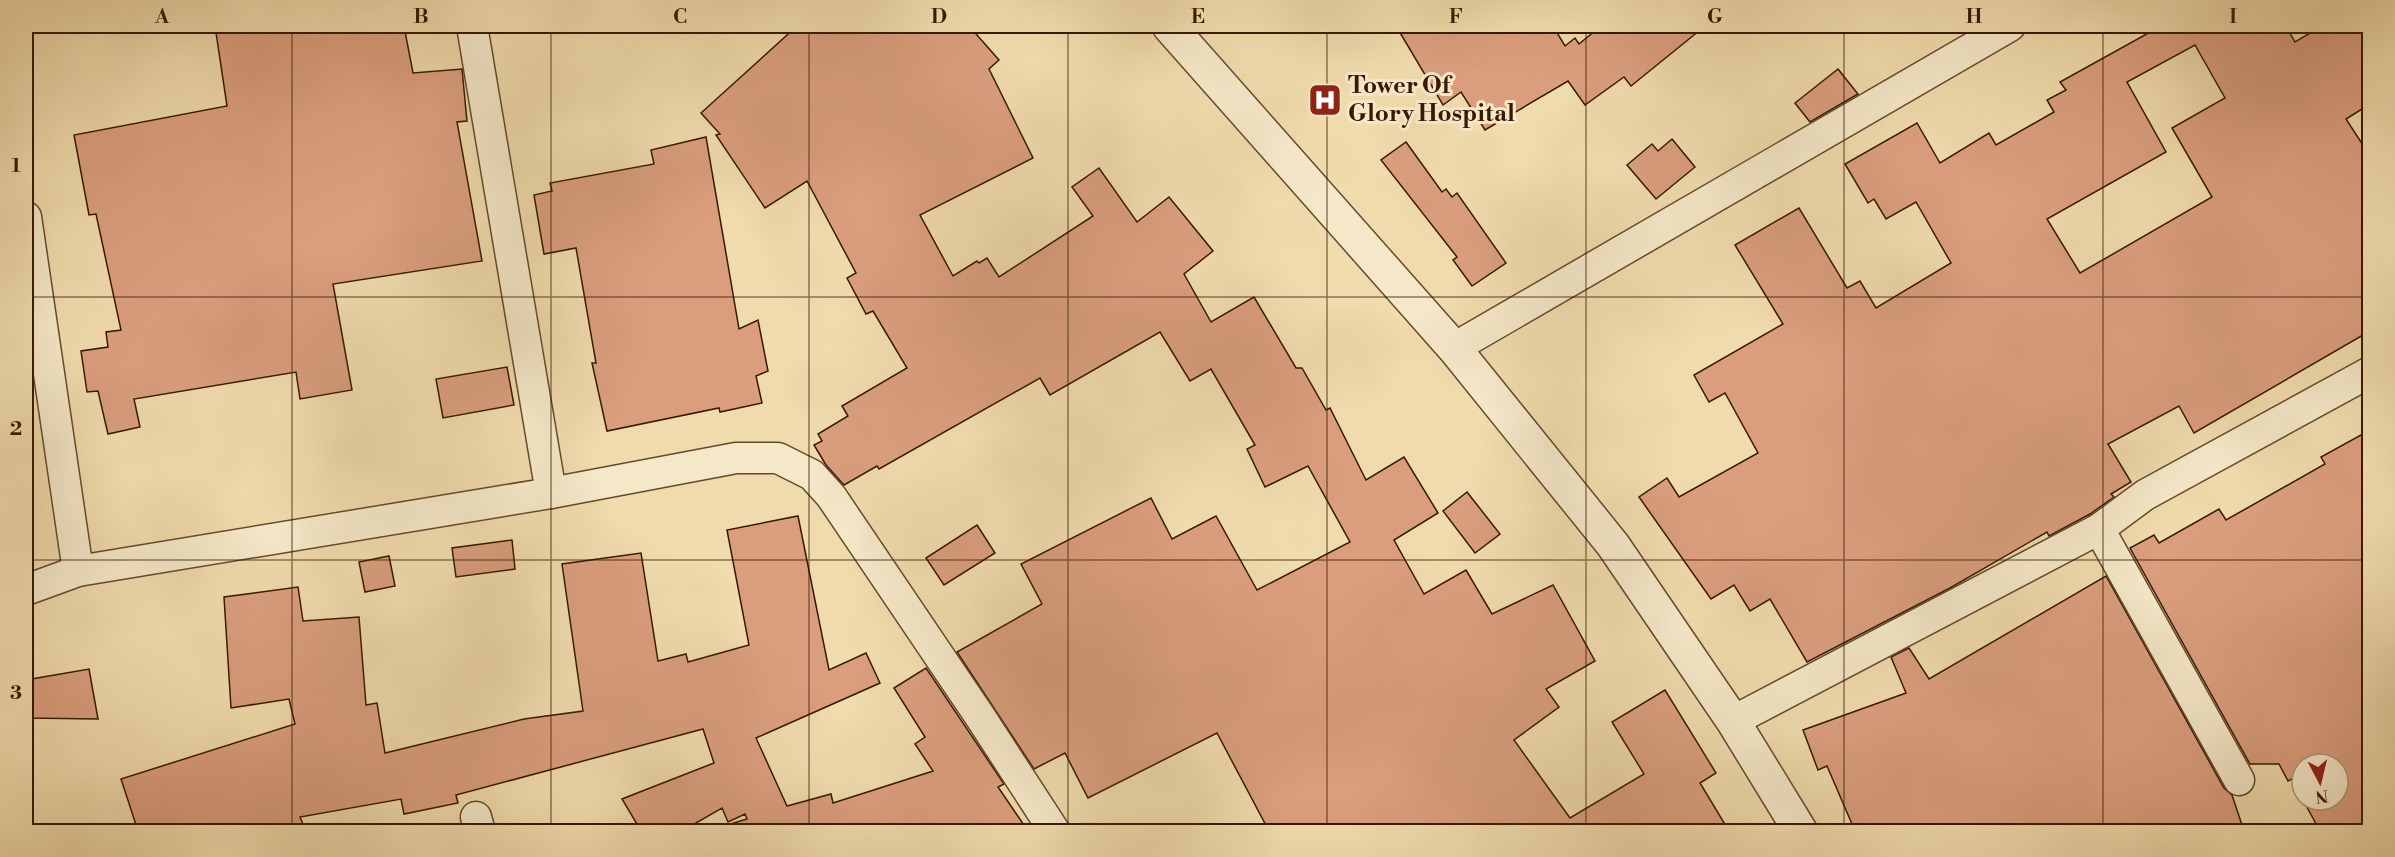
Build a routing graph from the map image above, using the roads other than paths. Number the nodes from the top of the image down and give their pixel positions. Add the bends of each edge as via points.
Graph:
1 (472, 26) edge
2 (1169, 26) edge
3 (2010, 26) edge
4 (26, 217) edge
5 (1454, 348) junction
6 (2370, 372) edge
7 (551, 493) junction
8 (2099, 529) junction
9 (78, 571) junction
10 (26, 590) edge
11 (1732, 721) junction
12 (2239, 780) dead end
13 (1055, 831) edge
14 (1801, 831) edge

1 - 7 street
2 - 5 street
3 - 5 street
4 - 9 street
5 - 11 street via 1613,545
6 - 8 street via 2145,495
7 - 9 street
7 - 13 street via 736,458 778,458 812,475 831,496
8 - 11 street
8 - 12 street
9 - 10 street
11 - 14 street

